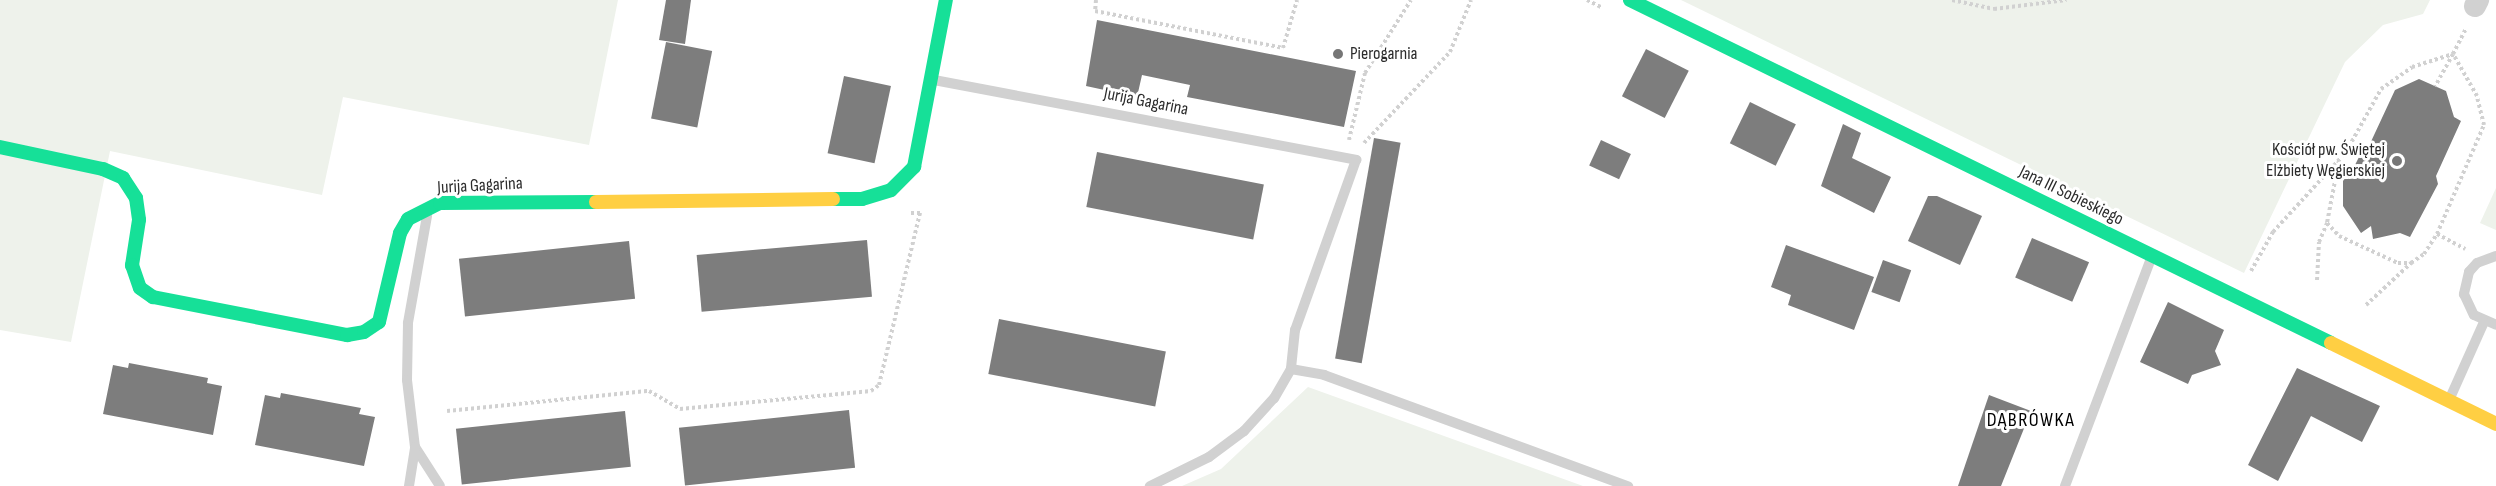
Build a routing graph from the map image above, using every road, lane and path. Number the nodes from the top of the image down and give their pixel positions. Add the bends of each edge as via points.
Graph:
1 (946, 0) edge
2 (1096, 0) edge
3 (1297, 0) edge
4 (1411, 0) edge
5 (1471, 0) edge
6 (1630, 0) edge
7 (1952, 0) edge
8 (2066, 0) edge
9 (2465, 31) dead end
10 (2453, 54) junction
11 (930, 80) junction
12 (2435, 86) dead end
13 (0, 147) edge
14 (1350, 159) junction
15 (2339, 160) junction
16 (428, 207) junction
17 (920, 213) dead end
18 (2327, 223) junction
19 (2437, 234) junction
20 (2152, 256) junction
21 (2496, 256) edge
22 (2411, 263) junction
23 (2477, 263) junction
24 (2249, 275) dead end
25 (2317, 280) dead end
26 (2366, 304) dead end
27 (2484, 322) junction
28 (2496, 325) edge
29 (1290, 369) junction
30 (2449, 401) junction
31 (447, 411) dead end
32 (2496, 424) edge
33 (415, 447) junction
34 (409, 486) edge
35 (440, 486) edge
36 (1150, 486) edge
37 (1628, 486) edge
38 (2065, 486) edge

1 - 11 street, Jurija Gagarina
2 - 3 path via 1095,11 1283,48
4 - 14 path via 1365,73
5 - 14 path via 1450,52 1368,135
6 - 20 street, Jana III Sobieskiego
7 - 8 path via 1994,9
9 - 10 path
10 - 12 path
10 - 15 path via 2412,67 2381,89
10 - 19 path via 2477,96 2484,125
11 - 14 lane, Jurija Gagarina
11 - 16 street, Jurija Gagarina via 914,167 878,196 440,202
13 - 16 street, Jurija Gagarina via 103,169 123,178 136,198 139,220 132,265 140,288 153,297 347,335 364,332 379,322 400,233 408,219
14 - 29 lane via 1295,330
15 - 18 path
15 - 24 path via 2273,232
16 - 33 lane via 408,323 407,380
17 - 31 path via 879,385 871,391 680,409 648,391
18 - 22 path via 2339,236 2398,263
18 - 25 path via 2319,242
19 - 22 path via 2424,254
19 - 23 path via 2469,251
20 - 30 street, Jana III Sobieskiego
20 - 38 lane
21 - 23 lane
22 - 26 path
23 - 27 lane via 2464,282 2464,294 2474,315
27 - 28 lane
27 - 30 lane
29 - 36 lane via 1274,398 1244,431 1209,457
29 - 37 lane via 1324,375
30 - 32 street, Jana III Sobieskiego
33 - 34 lane
33 - 35 lane

